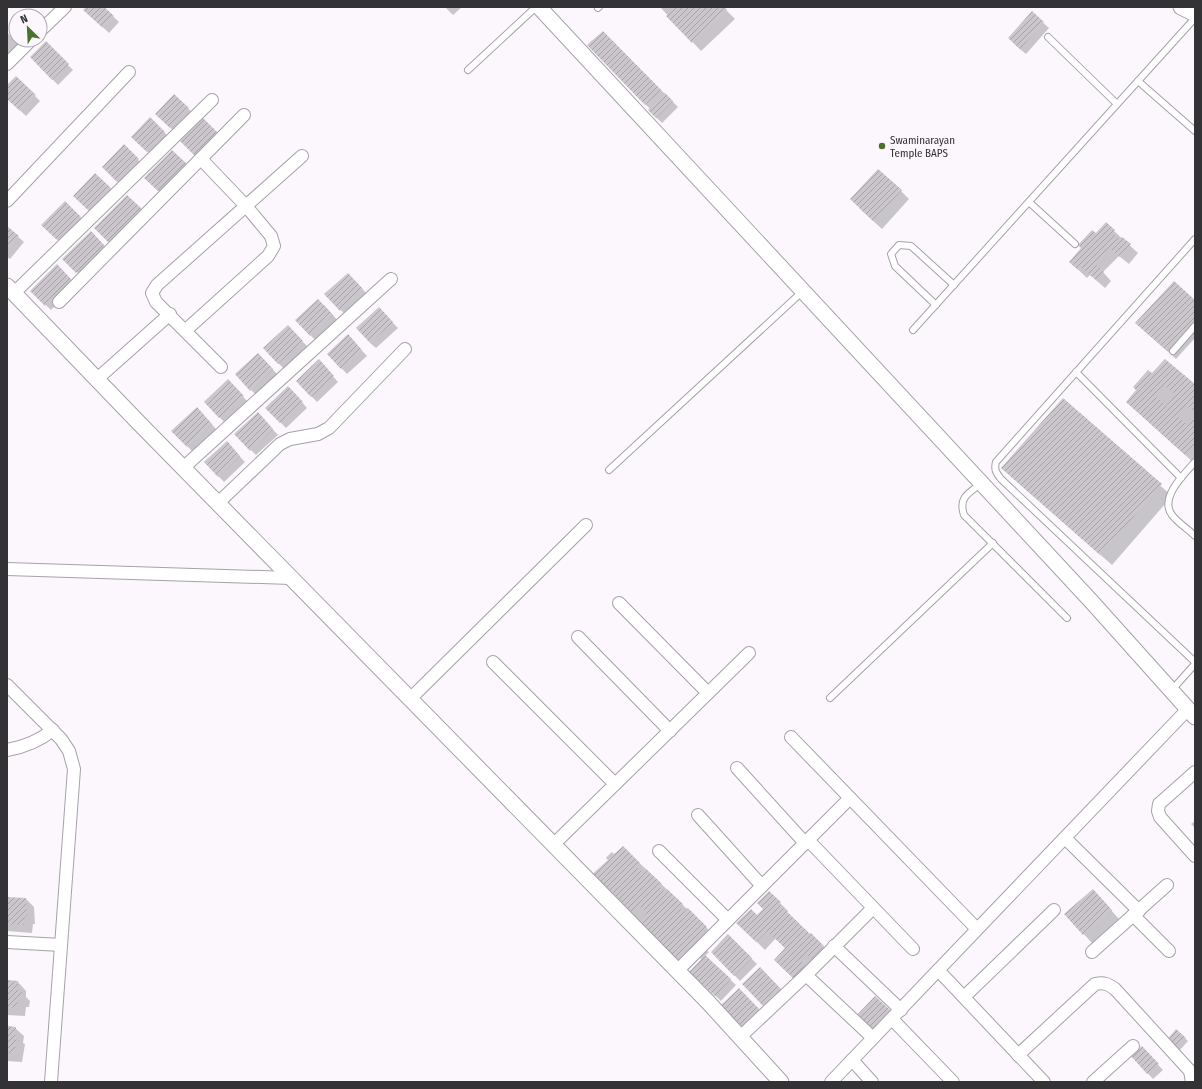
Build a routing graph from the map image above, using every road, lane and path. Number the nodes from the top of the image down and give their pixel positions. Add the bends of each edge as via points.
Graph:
1 (65, 7) edge
2 (537, 7) edge
3 (1181, 7) edge
4 (1195, 14) edge
5 (1195, 18) edge
6 (48, 23) edge
7 (1048, 37) dead end
8 (23, 48) edge
9 (7, 64) edge
10 (468, 70) dead end
11 (130, 72) dead end
12 (1138, 81) junction
13 (212, 100) dead end
14 (1117, 104) junction
15 (244, 115) dead end
16 (1195, 131) edge
17 (302, 156) dead end
18 (201, 159) junction
19 (7, 201) edge
20 (1030, 202) junction
21 (246, 206) junction
22 (1195, 239) edge
23 (1075, 244) dead end
24 (391, 279) dead end
25 (954, 285) junction
26 (11, 289) edge
27 (803, 291) junction
28 (59, 302) dead end
29 (936, 304) junction
30 (170, 314) junction
31 (1195, 326) edge
32 (186, 330) junction
33 (913, 330) dead end
34 (405, 349) dead end
35 (1174, 351) dead end
36 (222, 367) dead end
37 (1076, 372) junction
38 (97, 379) junction
39 (1195, 462) edge
40 (183, 468) junction
41 (609, 470) dead end
42 (1181, 478) junction
43 (982, 483) junction
44 (218, 503) junction
45 (586, 525) dead end
46 (1195, 536) edge
47 (993, 544) junction
48 (7, 569) edge
49 (291, 578) junction
50 (619, 603) dead end
51 (1067, 618) dead end
52 (578, 637) dead end
53 (749, 654) dead end
54 (493, 662) dead end
55 (1195, 663) edge
56 (7, 684) edge
57 (1171, 691) junction
58 (708, 693) junction
59 (830, 698) dead end
60 (410, 699) junction
61 (1191, 714) edge
62 (53, 730) junction
63 (670, 731) junction
64 (790, 737) dead end
65 (7, 750) edge
66 (737, 768) dead end
67 (1195, 772) edge
68 (615, 784) junction
69 (850, 798) junction
70 (698, 815) dead end
71 (1065, 838) junction
72 (807, 842) junction
73 (553, 844) junction
74 (659, 851) dead end
75 (1195, 856) edge
76 (1167, 885) dead end
77 (762, 886) junction
78 (873, 908) junction
79 (1054, 910) dead end
80 (1136, 913) junction
81 (728, 920) junction
82 (977, 930) junction
83 (7, 942) edge
84 (61, 945) junction
85 (834, 946) junction
86 (913, 949) dead end
87 (1169, 951) dead end
88 (1092, 952) dead end
89 (677, 970) junction
90 (938, 970) junction
91 (806, 975) junction
92 (964, 997) junction
93 (896, 1014) junction
94 (740, 1037) junction
95 (873, 1038) junction
96 (1133, 1046) dead end
97 (1018, 1055) junction
98 (852, 1060) junction
99 (51, 1082) edge
100 (782, 1082) edge
101 (831, 1082) edge
102 (872, 1082) edge
103 (953, 1082) edge
104 (1044, 1082) edge
105 (1093, 1082) edge
106 (1192, 1082) edge

1 - 6 street
2 - 10 lane
2 - 27 street
3 - 4 street
5 - 12 lane
7 - 14 lane
8 - 9 street
11 - 19 street
12 - 14 lane
12 - 16 lane
13 - 26 street
14 - 20 lane
15 - 18 street
17 - 21 street
18 - 21 street
18 - 28 street
20 - 23 lane
20 - 25 lane
21 - 30 street via 152,293 156,302
21 - 32 street via 271,236 274,246 268,256
22 - 37 lane
24 - 40 street
25 - 29 lane
25 - 29 lane via 911,246 899,245 891,254 895,266
26 - 38 street
27 - 41 lane
27 - 43 street
29 - 33 lane
30 - 32 street
30 - 38 street
31 - 35 lane
32 - 36 street
34 - 44 street via 329,428 318,434 290,439 280,444
37 - 42 lane
37 - 55 lane via 996,462 996,474
38 - 40 street
39 - 42 lane
40 - 44 street
42 - 46 lane via 1170,494 1168,504 1171,514
43 - 47 lane via 963,499 961,507 964,515
43 - 57 street
44 - 49 street
45 - 60 street
47 - 51 lane
47 - 59 lane
48 - 49 street
49 - 60 street
50 - 58 street
52 - 63 street
53 - 58 street
54 - 68 street
55 - 57 lane
56 - 62 street
57 - 61 street
58 - 63 street
60 - 73 street
61 - 71 street
62 - 65 street via 42,739 26,746
62 - 84 street via 69,751 74,769
63 - 68 street
64 - 69 street
66 - 72 street
67 - 75 street via 1160,804 1158,811
68 - 73 street
69 - 72 street
69 - 82 street
70 - 77 street
71 - 80 street
71 - 82 street
72 - 77 street
72 - 78 street
73 - 89 street
74 - 81 street
76 - 80 street
77 - 81 street
78 - 85 street
78 - 86 street
79 - 92 street
80 - 87 street
80 - 88 street
81 - 89 street
82 - 90 street
83 - 84 street
84 - 99 street
85 - 91 street
85 - 93 street
89 - 94 street
90 - 92 street
90 - 93 street
91 - 94 street
91 - 95 street
92 - 97 street
93 - 95 street
93 - 103 street
94 - 100 street
95 - 98 street
96 - 105 street
97 - 104 street
97 - 106 street via 1095,984 1109,984 1190,1071
98 - 101 street
98 - 102 street

